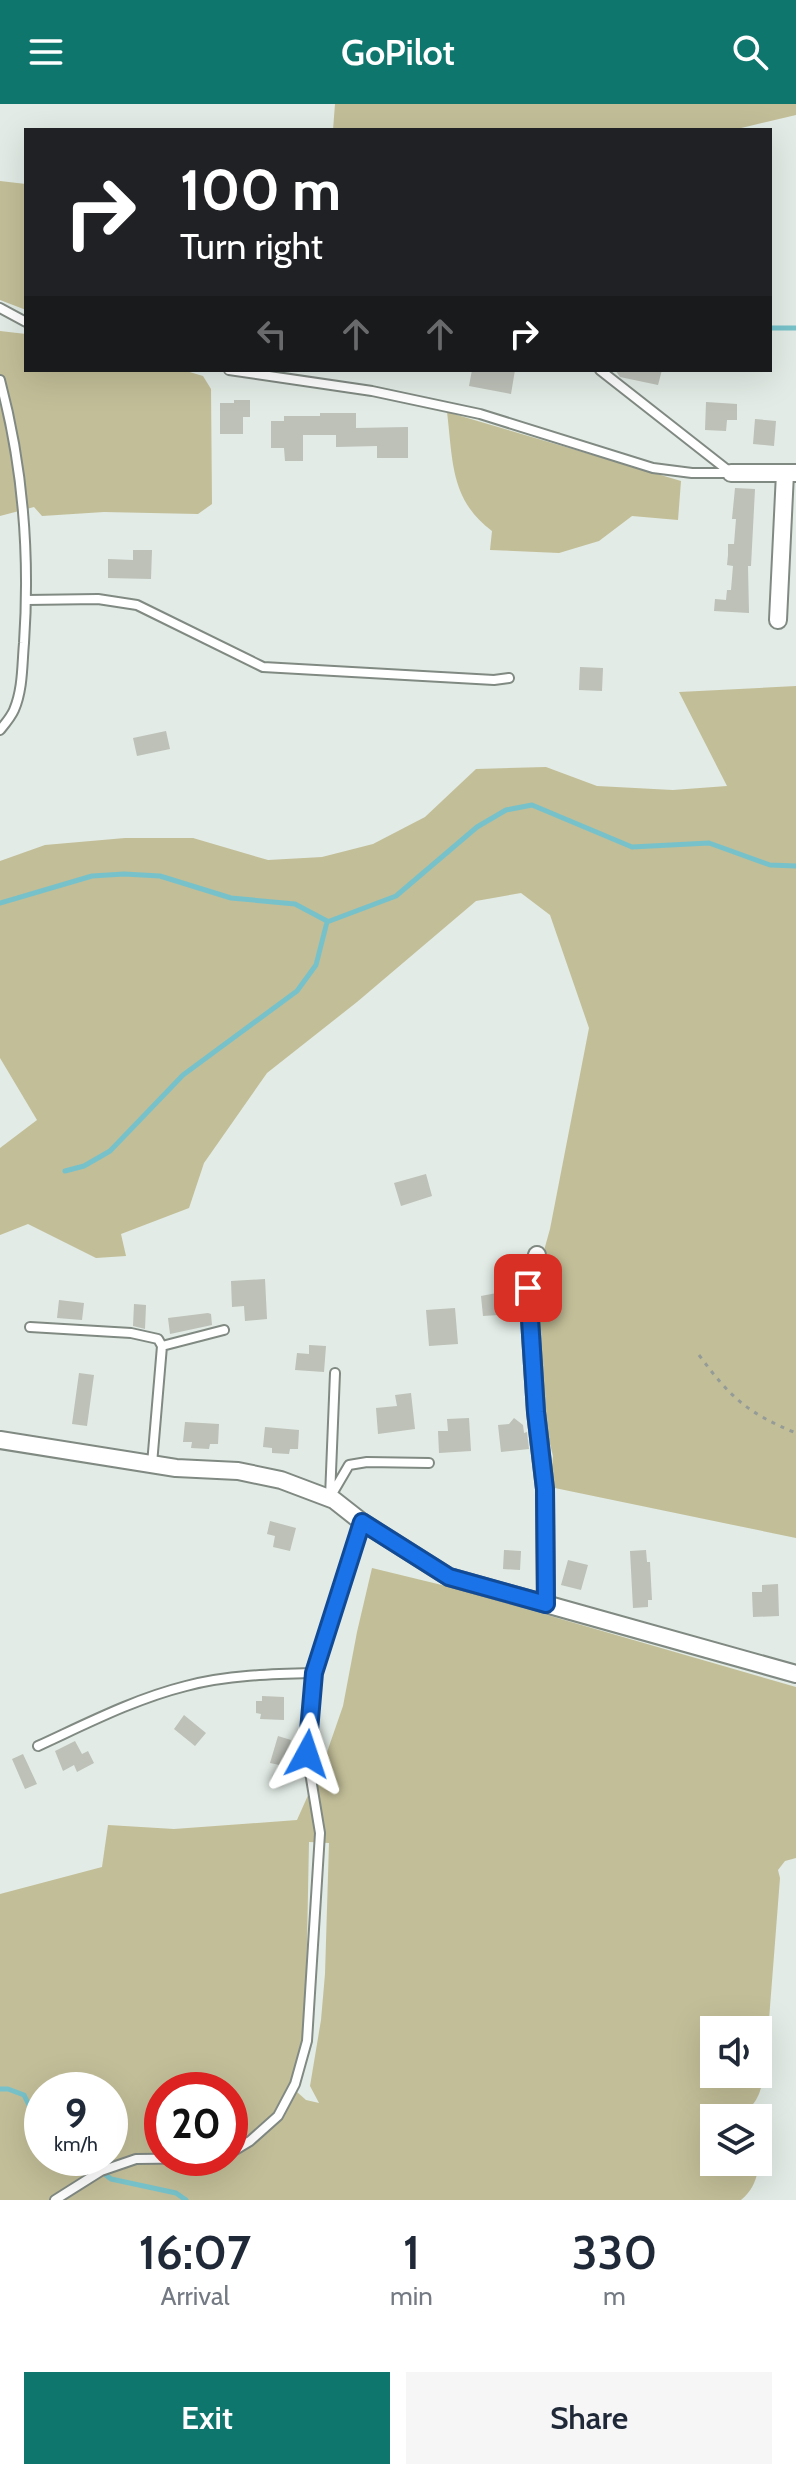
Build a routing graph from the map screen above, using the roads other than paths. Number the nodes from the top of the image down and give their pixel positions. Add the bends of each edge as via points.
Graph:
1 (0, 308) edge
2 (24, 321) edge
3 (243, 372) edge
4 (603, 372) edge
5 (0, 380) edge
6 (731, 473) junction
7 (790, 473) edge
8 (27, 600) junction
9 (778, 620) dead end
10 (509, 678) dead end
11 (0, 730) edge
12 (537, 1255) dead end
13 (30, 1327) dead end
14 (224, 1330) dead end
15 (162, 1346) junction
16 (335, 1373) dead end
17 (0, 1440) edge
18 (429, 1463) dead end
19 (152, 1465) junction
20 (330, 1498) junction
21 (362, 1522) junction
22 (546, 1604) junction
23 (314, 1673) junction
24 (796, 1674) edge
25 (38, 1746) dead end
26 (248, 2142) edge
27 (144, 2159) edge
28 (55, 2200) edge

1 - 2 lane
3 - 6 lane via 480,414 653,468
4 - 6 lane
5 - 8 lane via 16,449
6 - 7 street
7 - 9 street
8 - 10 lane via 98,599 137,605 263,667
8 - 11 lane via 21,690 14,713
12 - 22 street via 528,1288 545,1489
13 - 15 lane via 131,1333 158,1339
14 - 15 lane
15 - 19 lane
16 - 20 lane
17 - 19 street
18 - 20 lane via 349,1465
19 - 20 street via 238,1471
20 - 21 street
21 - 22 street via 449,1577
21 - 23 lane
22 - 24 street
23 - 25 lane via 187,1685
23 - 26 lane via 307,1754 320,1833 307,2041 295,2084 278,2116
27 - 28 lane via 101,2171

